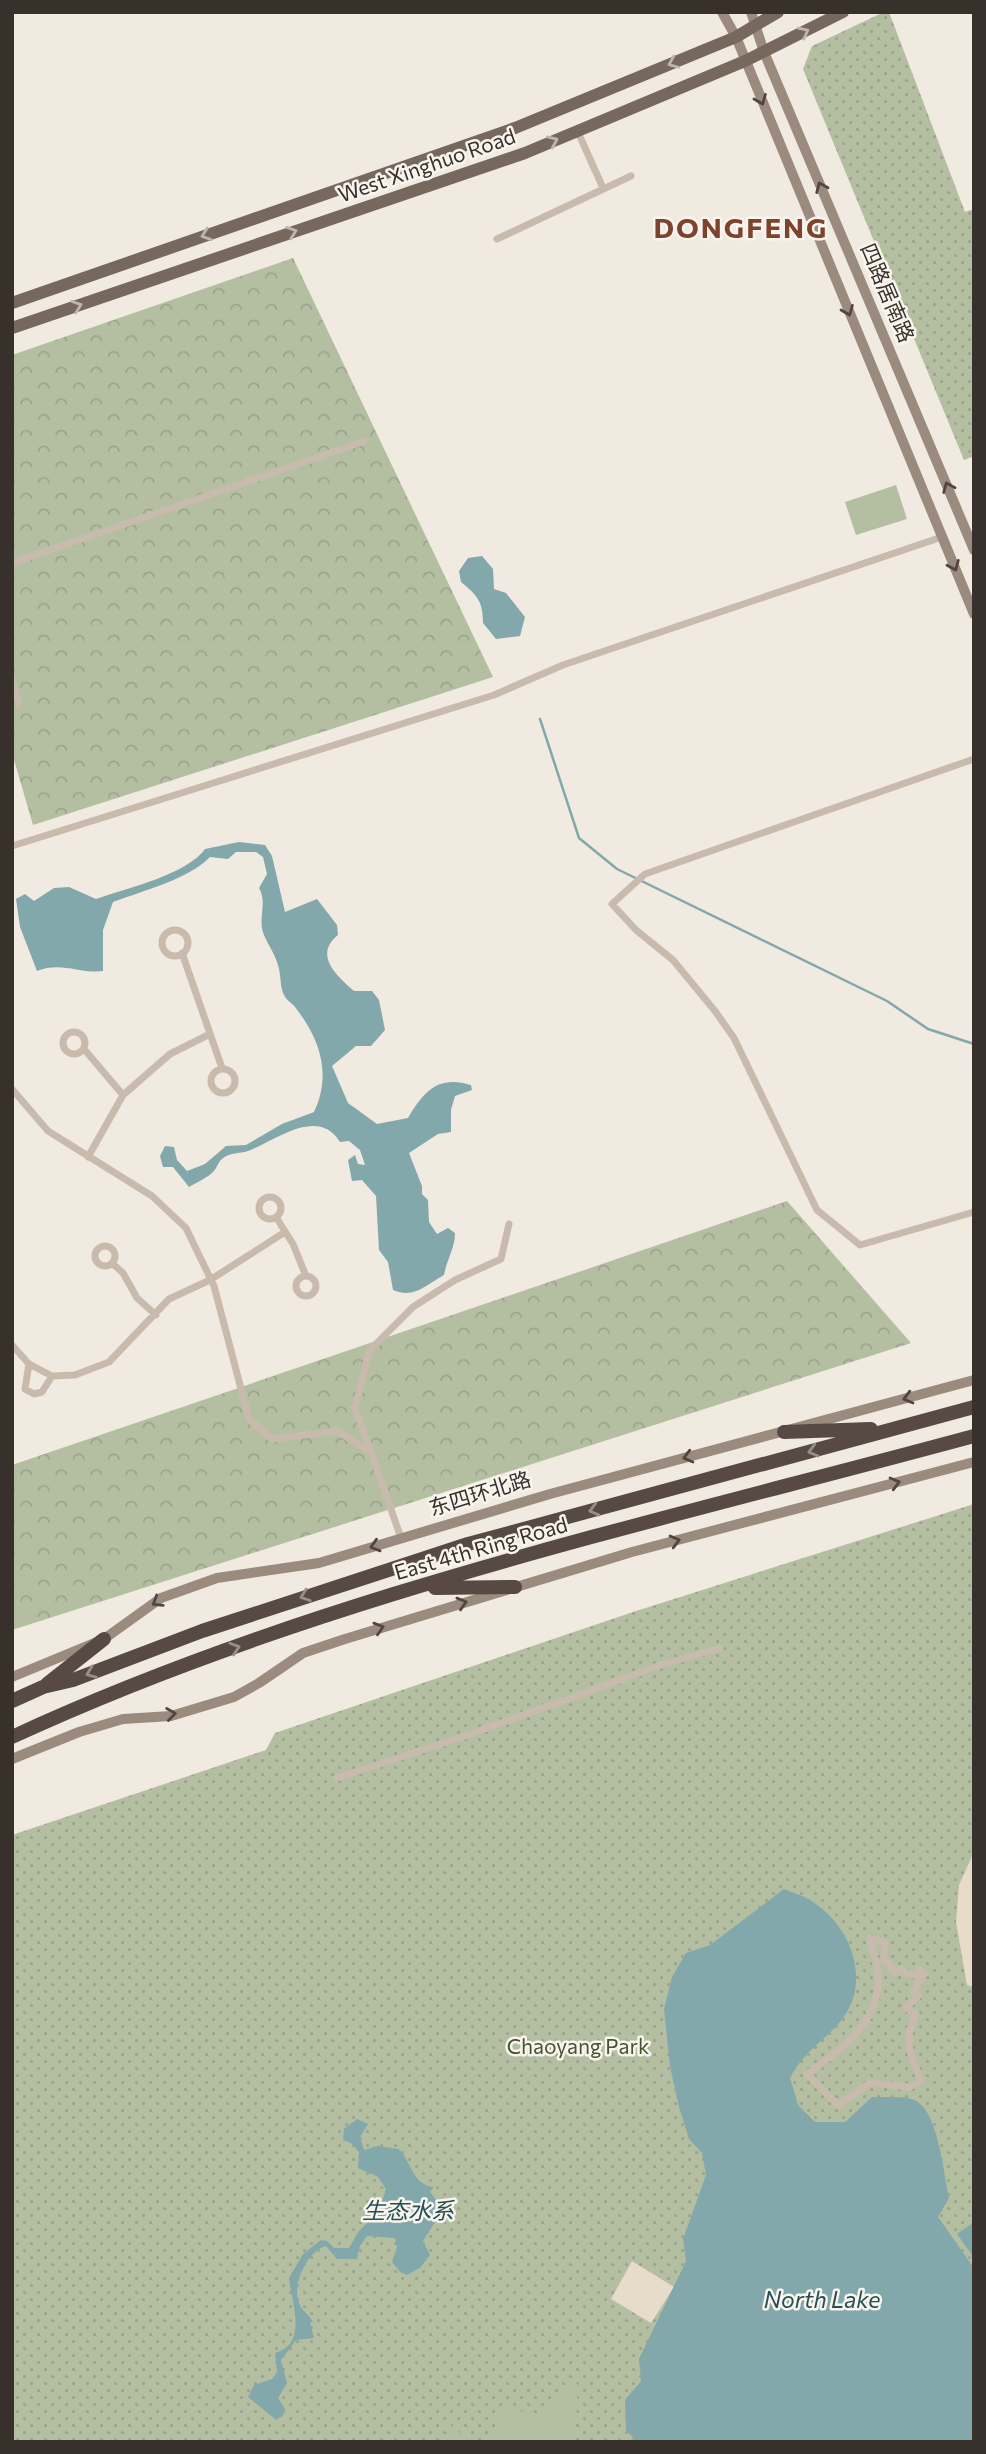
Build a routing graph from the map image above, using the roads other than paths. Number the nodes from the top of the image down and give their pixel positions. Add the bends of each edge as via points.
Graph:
1 (722, 12) edge
2 (751, 12) edge
3 (778, 12) edge
4 (843, 12) edge
5 (754, 27) junction
6 (736, 37) junction
7 (764, 52) junction
8 (745, 61) junction
9 (577, 130) junction
10 (631, 176) dead end
11 (603, 188) junction
12 (497, 239) dead end
13 (12, 303) edge
14 (12, 328) edge
15 (365, 441) dead end
16 (942, 537) junction
17 (974, 550) edge
18 (12, 564) edge
19 (974, 614) edge
20 (12, 679) edge
21 (19, 704) dead end
22 (974, 759) edge
23 (12, 846) edge
24 (182, 953) dead end
25 (210, 1034) junction
26 (84, 1049) dead end
27 (222, 1068) dead end
28 (12, 1089) edge
29 (123, 1095) junction
30 (88, 1157) junction
31 (974, 1212) edge
32 (276, 1217) dead end
33 (509, 1224) dead end
34 (285, 1232) junction
35 (113, 1264) dead end
36 (306, 1276) dead end
37 (210, 1279) junction
38 (156, 1315) junction
39 (12, 1345) edge
40 (29, 1364) junction
41 (52, 1376) junction
42 (974, 1380) edge
43 (974, 1407) edge
44 (897, 1428) junction
45 (784, 1432) junction
46 (974, 1436) edge
47 (372, 1452) junction
48 (974, 1462) edge
49 (401, 1538) junction
50 (515, 1587) junction
51 (416, 1588) junction
52 (104, 1639) junction
53 (720, 1648) dead end
54 (12, 1677) edge
55 (43, 1687) junction
56 (12, 1701) edge
57 (12, 1737) edge
58 (12, 1759) edge
59 (337, 1778) dead end
60 (838, 2105) joint

1 - 6 street
2 - 5 street, 四路居南路
3 - 5 main road, West Xinghuo Road
7 -> 4 main road, West Xinghuo Road
5 - 6 main road, West Xinghuo Road
5 - 7 street, 四路居南路
6 - 8 street
6 -> 13 main road, West Xinghuo Road via 515,128
7 - 8 main road, West Xinghuo Road
17 -> 7 street, 四路居南路
8 - 9 main road, West Xinghuo Road
8 -> 16 street
9 - 11 street
14 -> 9 main road, West Xinghuo Road via 525,153
10 - 11 street
11 - 12 street
15 - 18 street
16 -> 19 street
16 - 23 street via 563,664 494,695
20 - 21 street
22 - 31 street via 645,874 612,904 673,960 734,1038 817,1210 860,1245
24 - 25 street
25 - 27 street
25 - 29 street via 170,1054
26 - 29 street
28 - 30 street via 48,1132
29 - 30 street
30 - 37 street via 152,1196 186,1228
32 - 34 street
33 - 47 street via 501,1259 455,1280 413,1307 369,1351 355,1409
34 - 36 street
34 - 37 street
35 - 38 street via 137,1298
37 - 38 street via 169,1299
37 - 47 street via 249,1419 272,1439 337,1431
38 - 41 street via 109,1362 75,1375
39 - 40 street
40 - 41 street
40 - 41 street via 25,1389 34,1394 42,1392
42 -> 45 street, 东四环北路
43 - 44 highway, East 4th Ring Road
44 - 45 highway
44 -> 55 highway, East 4th Ring Road via 456,1548
45 -> 49 street, 东四环北路
46 - 51 highway, East 4th Ring Road
47 - 49 street
50 -> 48 street
49 -> 52 street, 东四环北路 via 293,1569 217,1577 161,1598
50 - 51 highway
58 -> 50 street via 123,1719 171,1716 201,1708 259,1684 303,1653
57 -> 51 highway, East 4th Ring Road via 208,1657
52 - 54 street, 东四环北路
52 - 55 highway
53 - 59 street
55 - 56 highway, East 4th Ring Road
60 - 60 street via 870,2083 910,2087 921,2081 909,2050 908,2030 916,2014 906,2008 918,1996 914,1990 924,1974 919,1969 916,1975 902,1969 895,1973 883,1961 885,1943 870,1938 878,1987 865,2024 852,2040 807,2074

